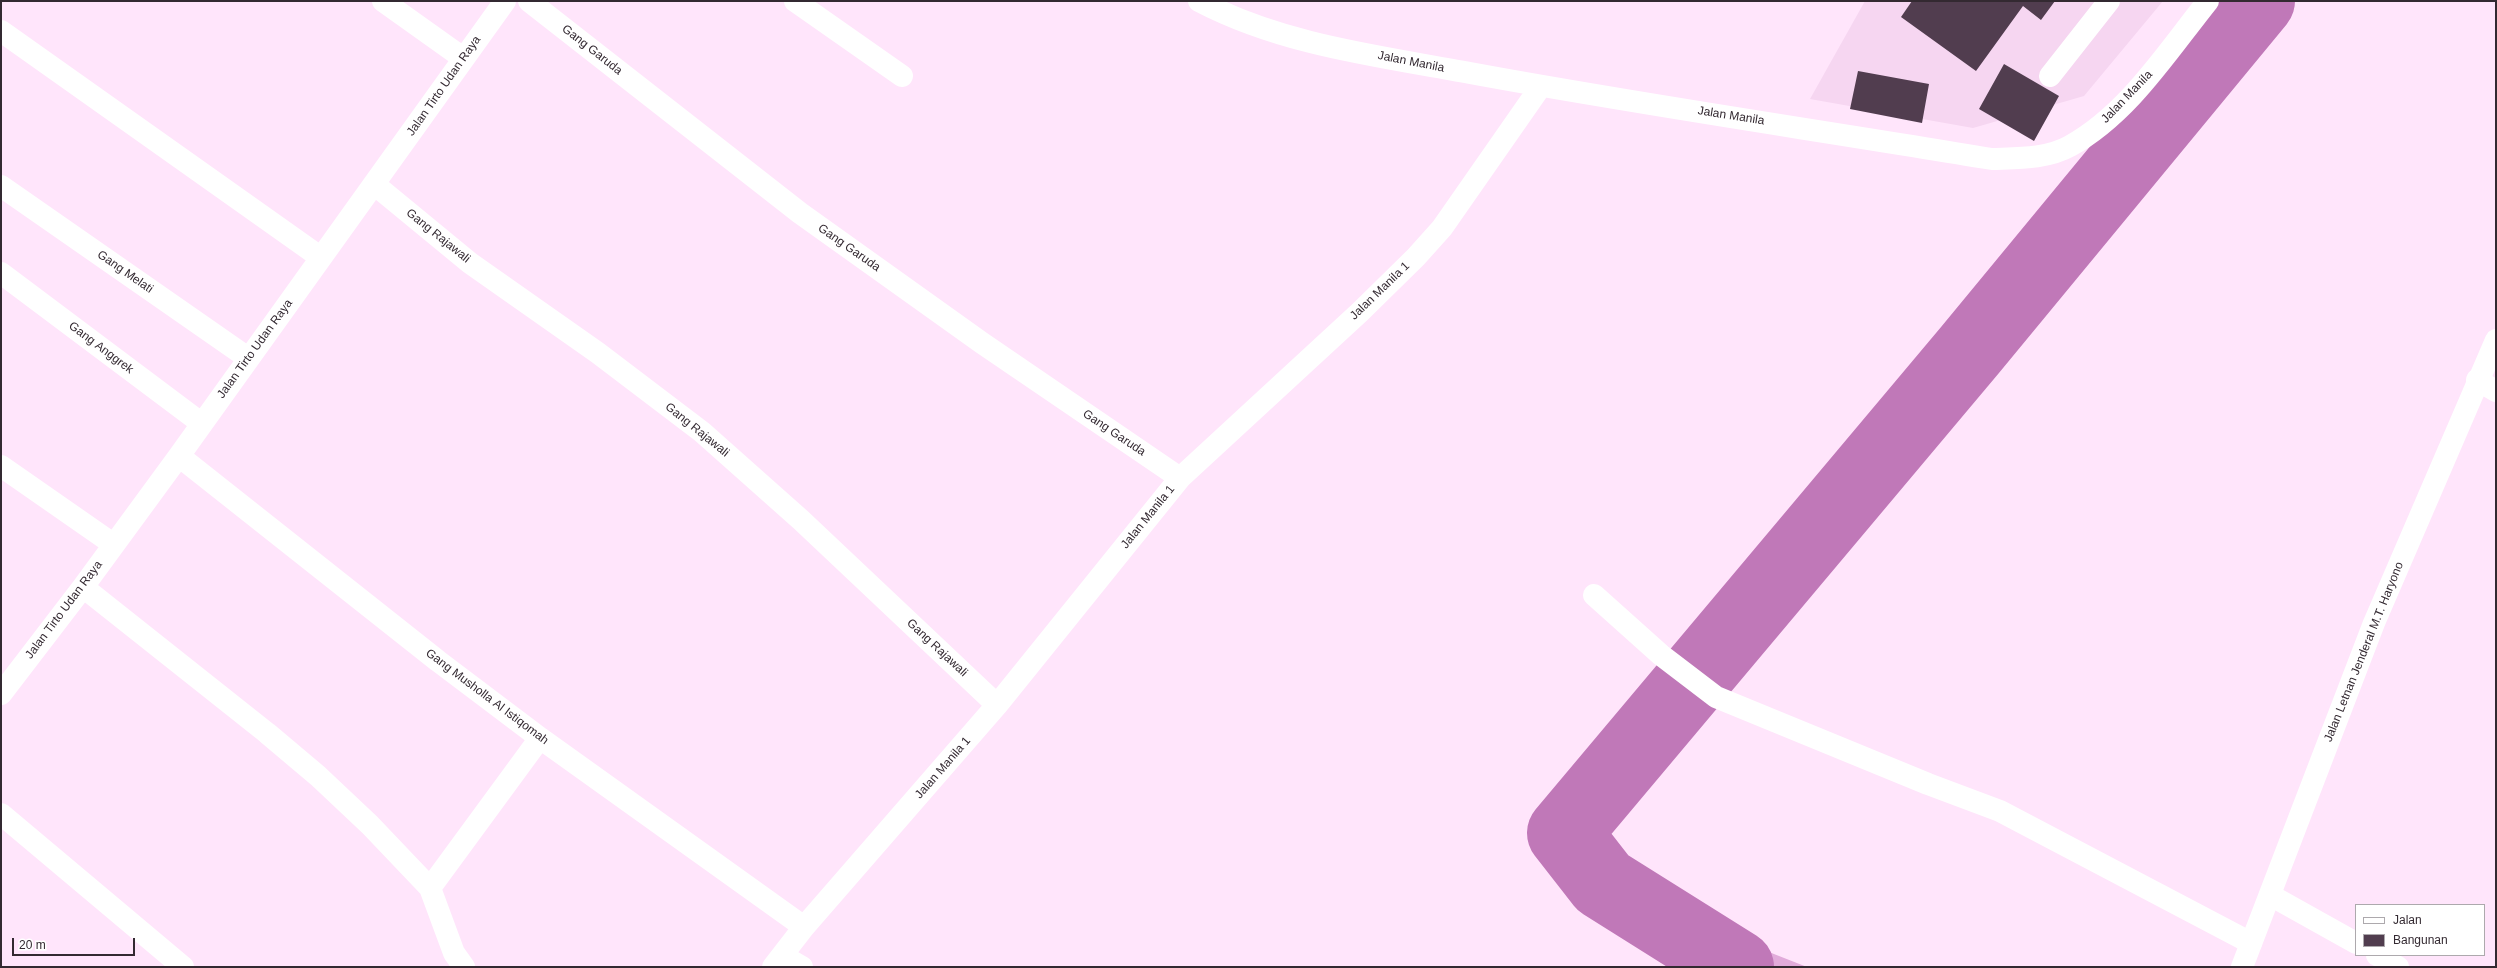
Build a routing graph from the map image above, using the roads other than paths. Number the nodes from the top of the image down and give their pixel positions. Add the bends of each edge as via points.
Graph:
1 (383, 1) edge
2 (505, 1) edge
3 (529, 1) edge
4 (795, 1) edge
5 (1199, 1) edge
6 (2109, 1) edge
7 (2208, 1) edge
8 (1, 31) edge
9 (463, 58) junction
10 (902, 76) dead end
11 (2050, 76) dead end
12 (1541, 86) junction
13 (374, 184) junction
14 (1, 186) edge
15 (320, 257) junction
16 (1, 273) edge
17 (2496, 340) edge
18 (248, 358) junction
19 (2477, 380) junction
20 (2496, 391) edge
21 (201, 423) junction
22 (179, 456) junction
23 (1, 466) edge
24 (1180, 478) junction
25 (113, 544) junction
26 (83, 587) junction
27 (1594, 595) dead end
28 (4, 682) edge
29 (997, 705) junction
30 (540, 738) junction
31 (1, 814) edge
32 (430, 888) junction
33 (2270, 895) junction
34 (804, 927) junction
35 (2251, 943) junction
36 (2355, 943) edge
37 (2379, 956) edge
38 (778, 961) edge
39 (183, 967) edge
40 (464, 967) edge
41 (802, 967) edge
42 (2242, 967) edge
43 (2398, 967) edge

1 - 9 street
2 - 9 street, Jalan Tirto Udan Raya
3 - 24 street, Gang Garuda via 800,213 982,343
4 - 10 street
5 - 12 street, Jalan Manila via 1251,25 1287,37
6 - 11 street
7 - 12 street, Jalan Manila via 2141,86 2106,120 2069,147 2032,158 1992,159
8 - 15 street
9 - 13 street, Jalan Tirto Udan Raya
12 - 24 street, Jalan Manila 1 via 1442,228 1416,257
13 - 15 street, Jalan Tirto Udan Raya
13 - 29 street, Gang Rajawali via 470,262 598,353 702,432 801,520
14 - 18 street, Gang Melati
15 - 18 street, Jalan Tirto Udan Raya
16 - 21 street, Gang Anggrek
17 - 19 street, Jalan Letnan Jenderal M.T. Haryono
18 - 21 street, Jalan Tirto Udan Raya
19 - 20 street
19 - 33 street, Jalan Letnan Jenderal M.T. Haryono via 2374,623
21 - 22 street, Jalan Tirto Udan Raya
22 - 25 street, Jalan Tirto Udan Raya
22 - 30 street, Gang Musholla Al Istiqomah via 438,661
23 - 25 street
24 - 29 street, Jalan Manila 1
25 - 26 street, Jalan Tirto Udan Raya
26 - 28 street, Jalan Tirto Udan Raya
26 - 32 street via 318,776
27 - 35 street via 1661,655 1716,697 2000,811
29 - 34 street, Jalan Manila 1
30 - 32 street
30 - 34 street, Gang Musholla Al Istiqomah
31 - 39 street
32 - 40 street via 454,953
33 - 35 street, Jalan Letnan Jenderal M.T. Haryono
33 - 36 street
34 - 38 street, Jalan Manila 1
35 - 42 street, Jalan Letnan Jenderal M.T. Haryono
37 - 43 street
38 - 41 street

